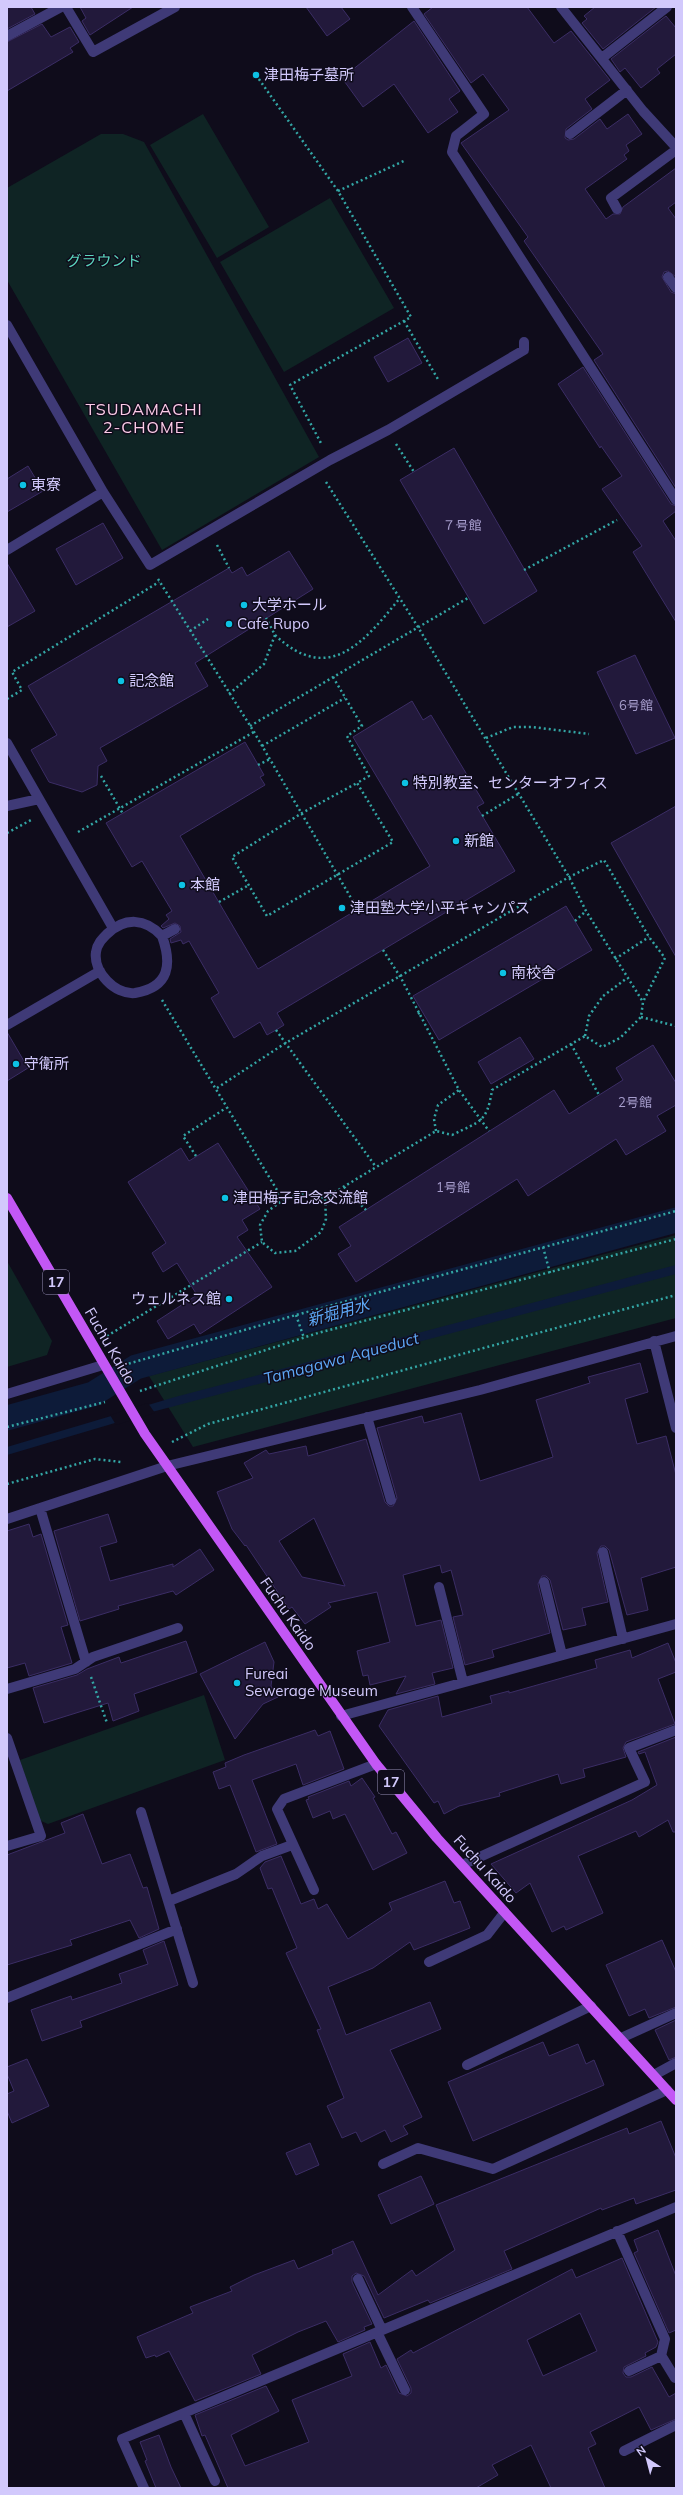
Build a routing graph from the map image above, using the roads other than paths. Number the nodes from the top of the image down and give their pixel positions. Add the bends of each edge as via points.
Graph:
1 (61, 7) edge
2 (66, 7) edge
3 (412, 7) edge
4 (561, 7) edge
5 (667, 7) edge
6 (171, 8) edge
7 (7, 36) edge
8 (602, 58) junction
9 (627, 90) junction
10 (570, 134) dead end
11 (676, 148) edge
12 (617, 209) dead end
13 (668, 277) dead end
14 (676, 288) edge
15 (7, 325) edge
16 (524, 342) dead end
17 (103, 492) junction
18 (676, 500) edge
19 (7, 550) edge
20 (7, 743) edge
21 (39, 799) junction
22 (7, 806) edge
23 (113, 928) junction
24 (175, 929) dead end
25 (162, 936) junction
26 (100, 971) junction
27 (7, 1025) edge
28 (7, 1198) edge
29 (676, 1336) edge
30 (654, 1341) junction
31 (104, 1366) junction
32 (7, 1394) edge
33 (367, 1417) junction
34 (676, 1428) edge
35 (167, 1466) junction
36 (391, 1500) dead end
37 (40, 1508) junction
38 (7, 1519) edge
39 (603, 1552) dead end
40 (544, 1582) dead end
41 (439, 1587) dead end
42 (676, 1624) edge
43 (178, 1628) dead end
44 (623, 1639) junction
45 (562, 1655) junction
46 (86, 1662) junction
47 (463, 1682) junction
48 (7, 1689) edge
49 (341, 1716) junction
50 (676, 1730) edge
51 (7, 1738) edge
52 (376, 1764) junction
53 (141, 1812) dead end
54 (292, 1845) junction
55 (7, 1846) edge
56 (462, 1865) junction
57 (314, 1890) dead end
58 (169, 1901) junction
59 (504, 1913) junction
60 (177, 1929) junction
61 (429, 1962) dead end
62 (193, 1983) dead end
63 (7, 1998) edge
64 (591, 2006) junction
65 (676, 2013) edge
66 (621, 2038) junction
67 (676, 2063) edge
68 (467, 2065) dead end
69 (654, 2075) junction
70 (667, 2090) junction
71 (676, 2100) edge
72 (383, 2164) dead end
73 (676, 2207) edge
74 (617, 2232) junction
75 (358, 2279) dead end
76 (380, 2331) junction
77 (661, 2355) junction
78 (629, 2371) dead end
79 (675, 2378) edge
80 (405, 2390) dead end
81 (184, 2413) junction
82 (676, 2425) edge
83 (624, 2451) dead end
84 (215, 2481) dead end
85 (144, 2488) edge

1 - 7 street
2 - 6 street via 93,52
3 - 18 street via 484,114 456,136 452,152
4 - 8 street
5 - 8 street
8 - 9 street
9 - 10 street
9 - 11 street
11 - 12 street via 611,198
13 - 14 street
15 - 17 street
16 - 17 street via 524,350 448,396 330,460 150,565
17 - 19 street
20 - 21 street
21 - 22 street
21 - 23 street
23 - 25 street via 129,921 143,922
23 - 26 street via 101,939 98,946 96,953
24 - 25 street
25 - 26 street via 169,963 166,973 153,987 134,993 120,990 109,984
26 - 27 street
28 - 31 main road, Fuchu Kaido / 17
29 - 30 street
30 - 33 street via 480,1390
30 - 34 street
31 - 32 street
31 - 35 main road, Fuchu Kaido / 17
33 - 35 street
33 - 36 street
35 - 37 street
35 - 49 main road, Fuchu Kaido / 17
37 - 38 street
37 - 46 street
39 - 44 street
40 - 45 street
41 - 47 street
42 - 44 street
43 - 46 street via 93,1657
44 - 45 street
45 - 47 street
46 - 48 street via 75,1669
47 - 49 street
49 - 52 main road, Fuchu Kaido / 17
50 - 56 street via 629,1748 645,1782
51 - 55 street via 41,1836
52 - 54 street via 284,1799 277,1809
52 - 56 main road, Fuchu Kaido / 17
53 - 58 street
54 - 57 street
54 - 58 street via 262,1856 236,1874
56 - 59 main road, Fuchu Kaido / 17
58 - 60 street
59 - 61 street via 487,1935
59 - 64 main road, Fuchu Kaido / 17
60 - 62 street
60 - 63 street
64 - 66 main road, Fuchu Kaido / 17
64 - 68 street
65 - 66 street
66 - 69 main road, Fuchu Kaido / 17
67 - 69 street
69 - 70 main road, Fuchu Kaido / 17
70 - 71 main road, Fuchu Kaido / 17
70 - 72 street via 493,2168 418,2148
73 - 74 street
74 - 76 street
74 - 77 street via 662,2328 665,2339
75 - 76 street
76 - 80 street
76 - 81 street
77 - 78 street
77 - 79 street
81 - 84 street
81 - 85 street via 122,2439
82 - 83 street

